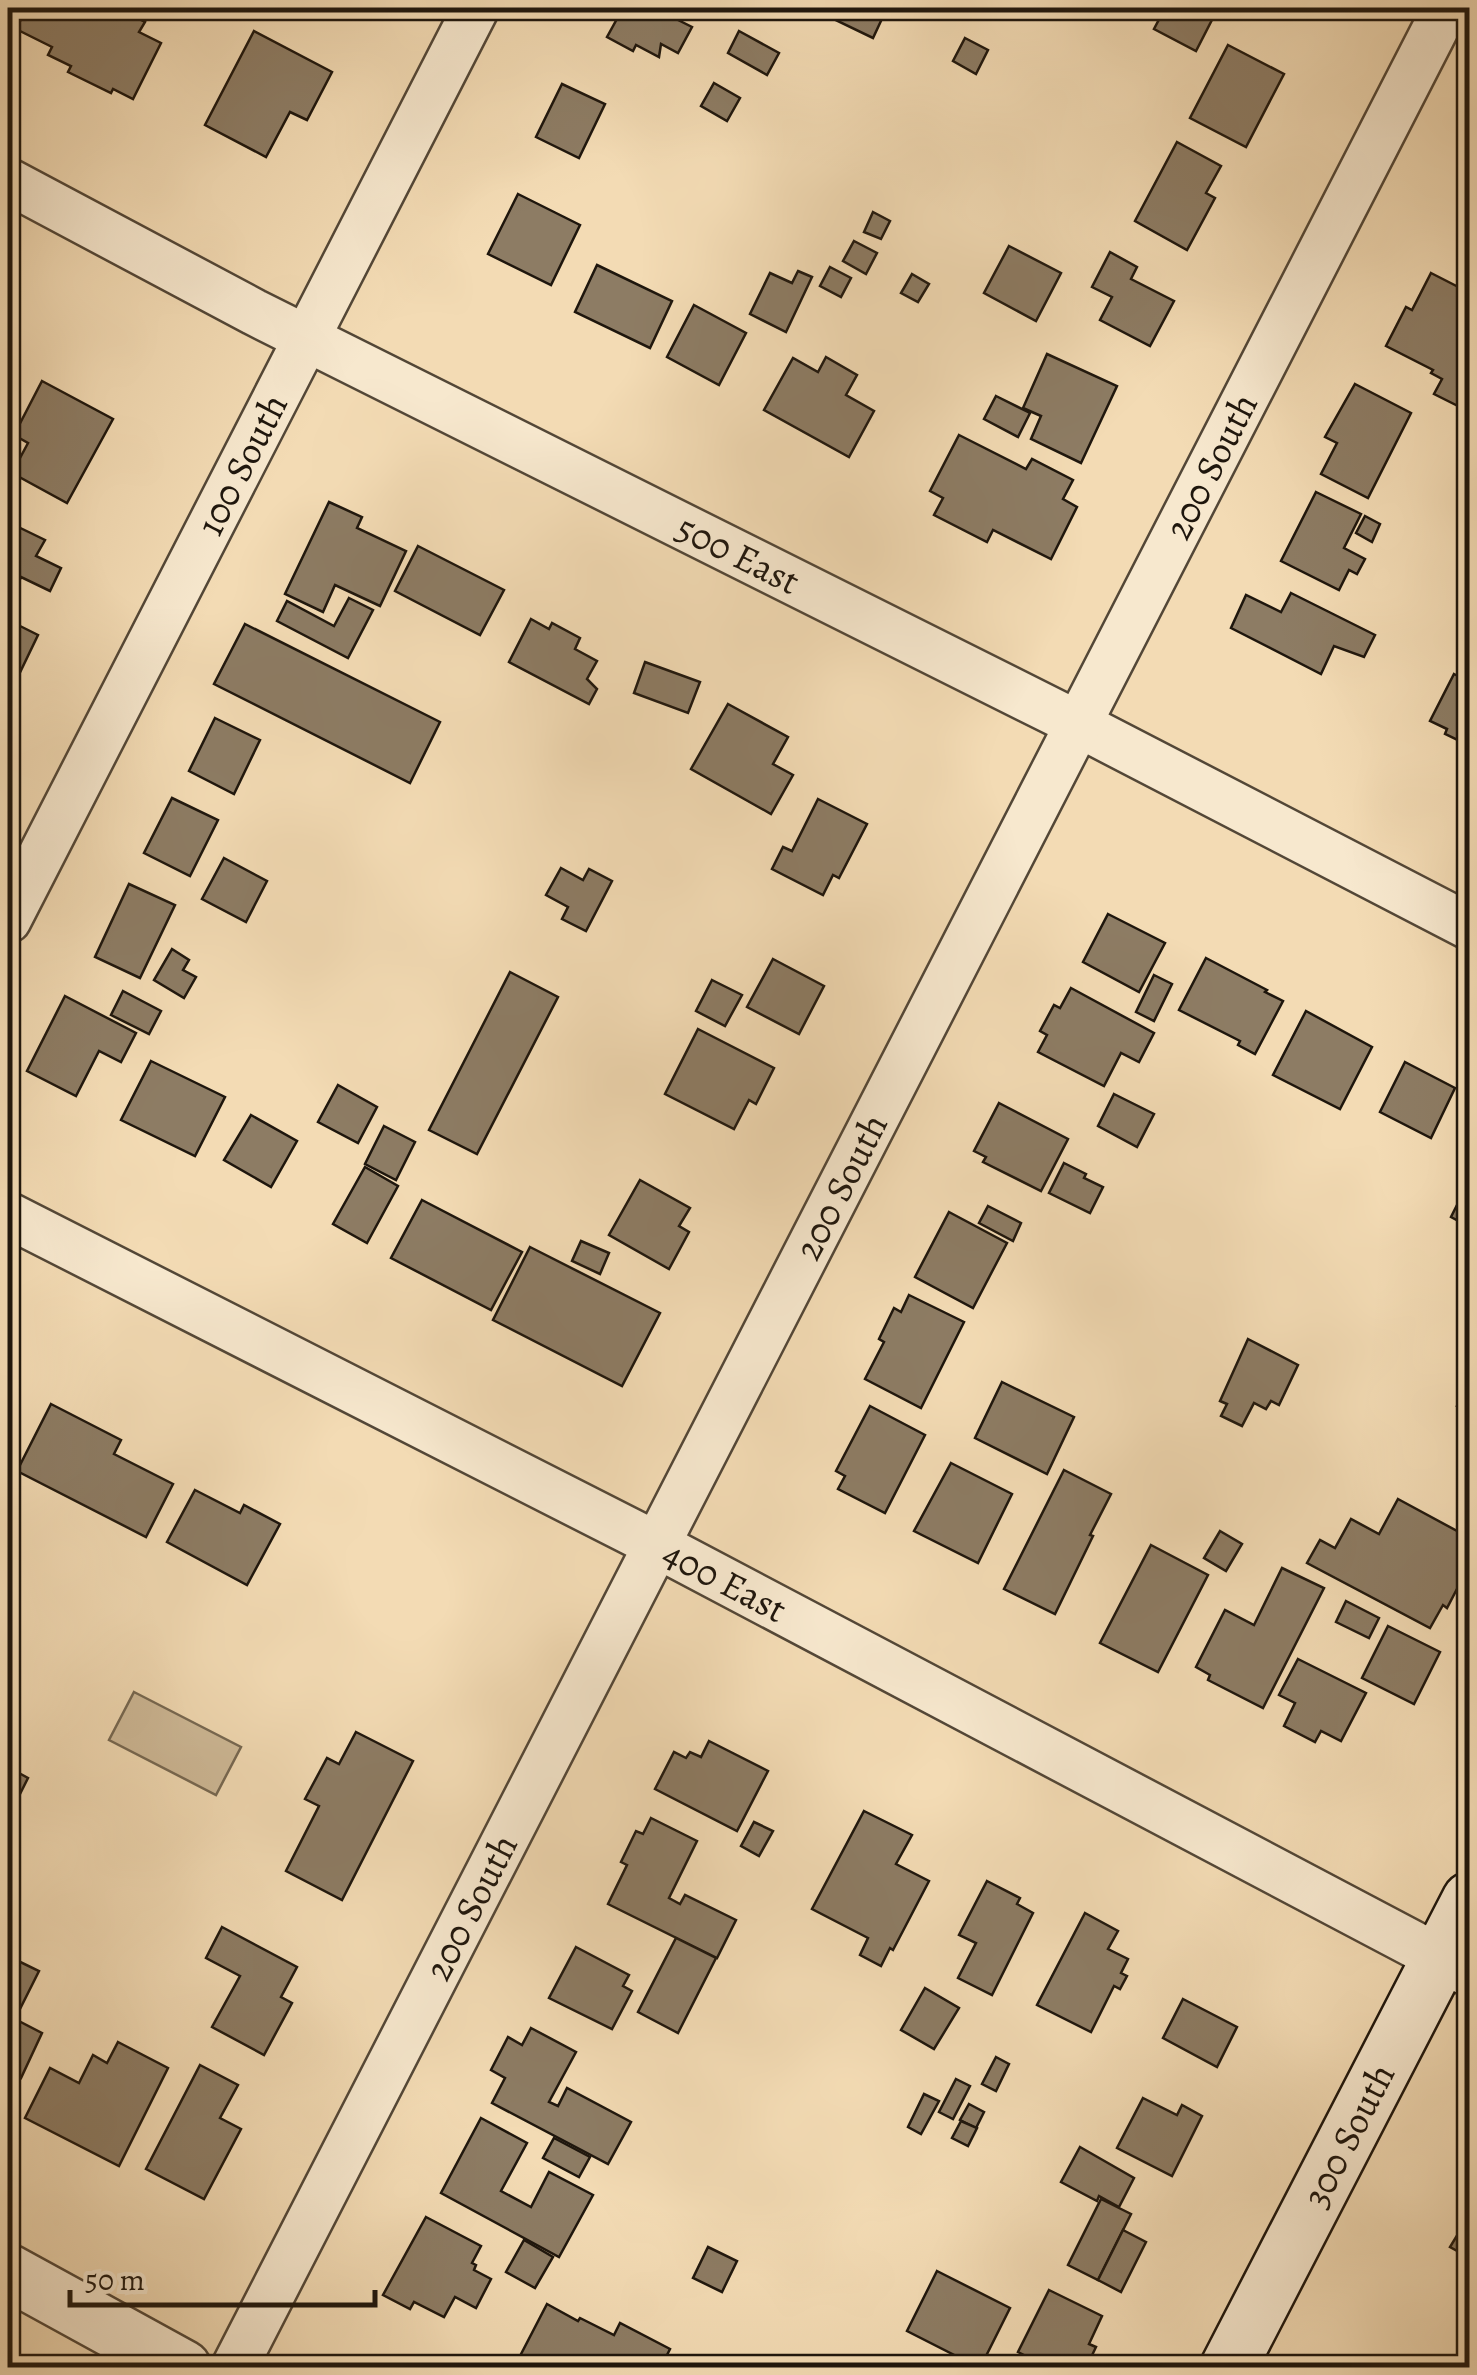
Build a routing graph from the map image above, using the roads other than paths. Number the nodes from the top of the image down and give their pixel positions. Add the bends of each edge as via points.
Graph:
1 (476, 8) edge
2 (1446, 8) edge
3 (8, 181) edge
4 (308, 339) junction
5 (1080, 725) junction
6 (8, 920) edge
7 (1470, 927) edge
8 (8, 1215) edge
9 (657, 1545) junction
10 (1470, 1900) edge
11 (1454, 1967) edge
12 (8, 2272) edge
13 (183, 2368) edge
14 (234, 2368) edge
15 (1228, 2368) edge

1 - 4 street, 100 South
2 - 5 street, 200 South
3 - 4 street, 500 East
4 - 5 street, 500 East
4 - 6 street, 100 South
5 - 7 street, 500 East
5 - 9 street, 200 South
8 - 9 street, 400 East
9 - 11 street, 400 East
9 - 14 street, 200 South
10 - 11 main road, 300 South
11 - 15 main road, 300 South
12 - 13 main road

